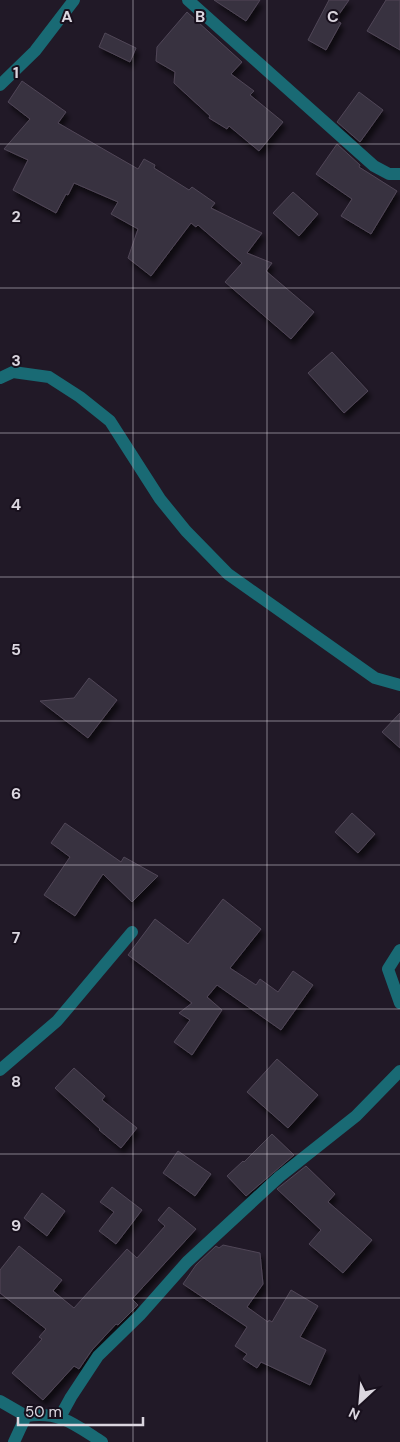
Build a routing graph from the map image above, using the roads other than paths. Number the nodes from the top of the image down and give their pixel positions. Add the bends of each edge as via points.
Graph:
1 (74, 0) edge
2 (188, 0) edge
3 (0, 85) edge
4 (400, 174) edge
5 (0, 378) edge
6 (400, 685) edge
7 (132, 932) dead end
8 (400, 950) edge
9 (400, 1003) edge
10 (0, 1070) edge
11 (400, 1071) edge
12 (0, 1402) edge
13 (26, 1416) junction
14 (60, 1417) junction
15 (14, 1442) edge
16 (102, 1442) edge

1 - 3 street via 35,51
2 - 4 street via 374,166 390,174
5 - 6 street via 13,372 49,378 80,397 110,421 160,499 228,574 375,678
7 - 10 street via 56,1021
8 - 9 street via 388,969
11 - 14 street via 356,1116 279,1176 187,1262 98,1356
12 - 13 street
13 - 14 street
13 - 15 street
14 - 16 street

